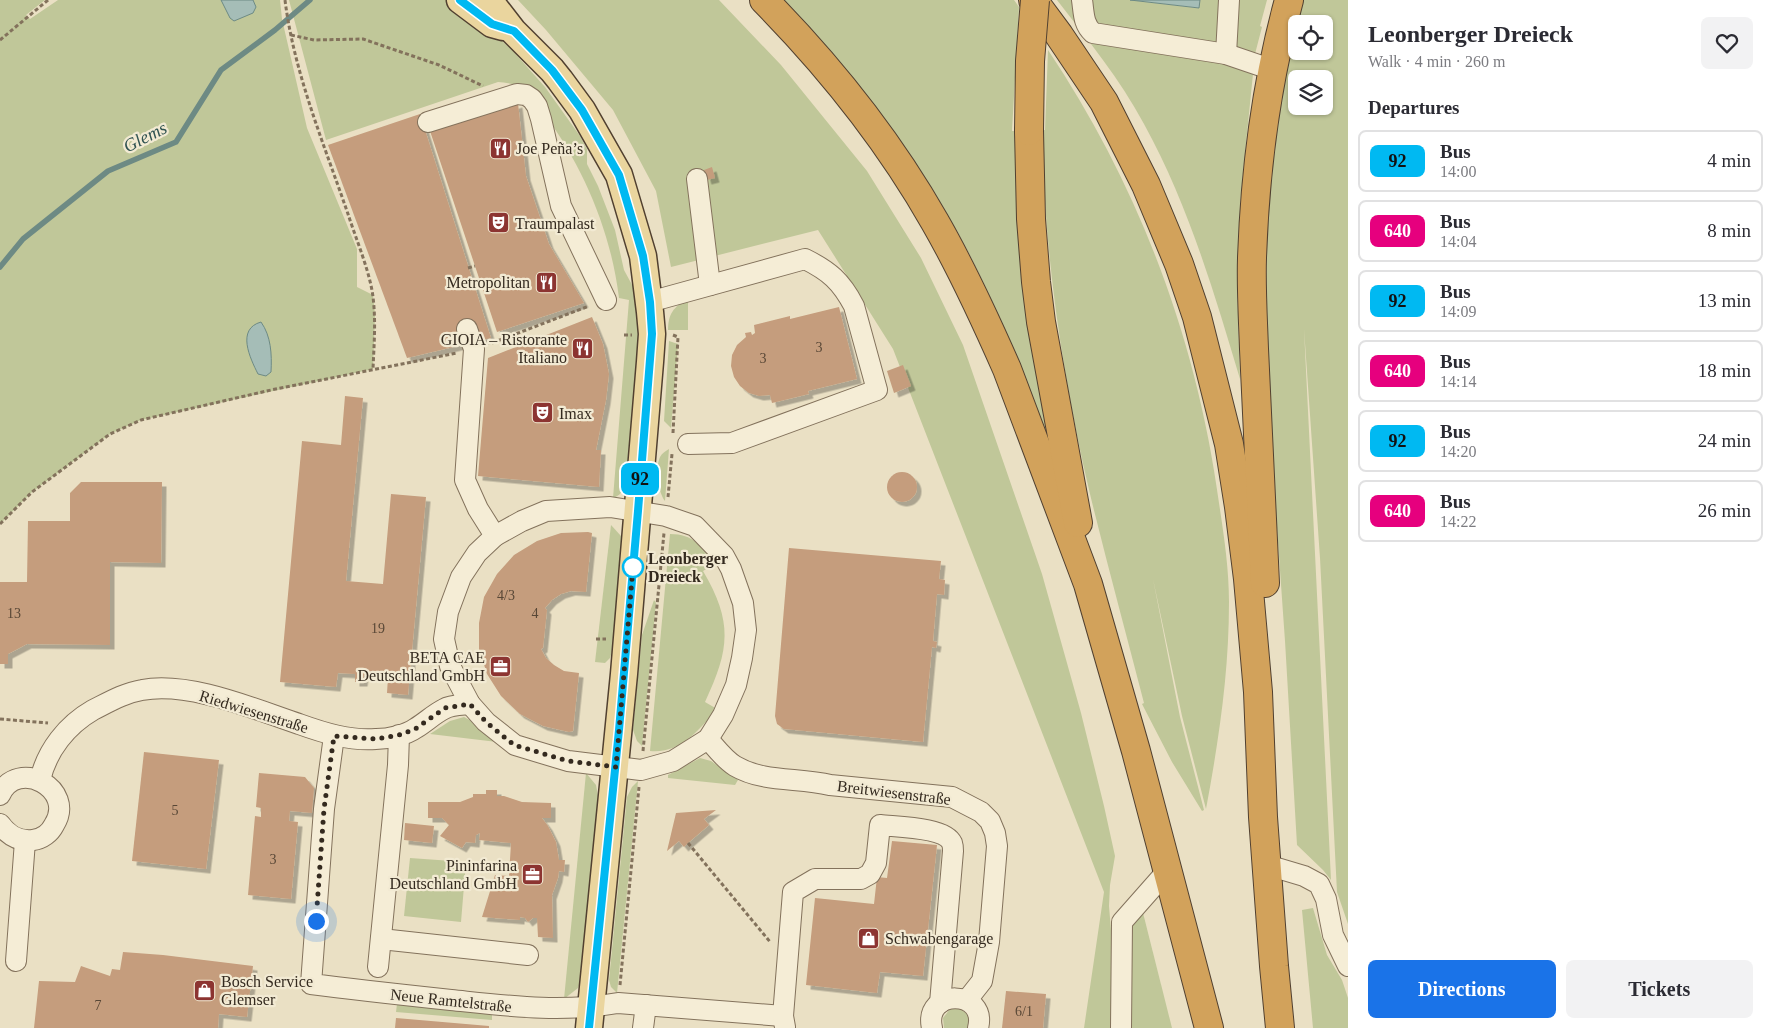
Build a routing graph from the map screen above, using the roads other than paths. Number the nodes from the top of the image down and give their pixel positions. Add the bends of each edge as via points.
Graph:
1 (460, 0) edge
2 (489, 0) edge
3 (764, 0) edge
4 (1034, 0) edge
5 (1082, 0) edge
6 (1229, 0) edge
7 (1289, 0) edge
8 (514, 31) junction
9 (1226, 54) junction
10 (1273, 70) junction
11 (428, 122) dead end
12 (697, 179) dead end
13 (710, 285) junction
14 (606, 300) dead end
15 (650, 302) junction
16 (467, 328) dead end
17 (688, 444) dead end
18 (638, 511) junction
19 (495, 536) junction
20 (1088, 584) junction
21 (1258, 692) junction
22 (470, 704) junction
23 (399, 735) junction
24 (334, 736) junction
25 (708, 739) junction
26 (616, 767) junction
27 (40, 780) junction
28 (0, 795) edge
29 (0, 824) edge
30 (25, 841) junction
31 (1267, 865) junction
32 (1167, 871) junction
33 (381, 939) junction
34 (528, 955) dead end
35 (16, 961) dead end
36 (1348, 966) edge
37 (378, 967) dead end
38 (967, 1000) junction
39 (940, 1002) junction
40 (646, 1005) junction
41 (590, 1018) edge
42 (784, 1022) edge
43 (643, 1028) edge
44 (932, 1028) edge
45 (978, 1028) edge
46 (1121, 1028) edge
47 (1209, 1028) edge
48 (1280, 1028) edge

1 - 8 main road via 492,24
2 - 8 main road
3 - 20 highway via 821,62 879,135 934,220 1006,368
4 - 20 highway, bridge via 1029,131 1031,219 1039,306
4 - 21 highway via 1104,102 1162,220 1198,318 1230,444 1248,579
5 - 9 street via 1084,20 1093,33
6 - 9 street
7 - 10 highway
8 - 15 main road via 571,95 619,175 643,256
9 - 10 street
10 - 21 highway via 1263,121 1252,260 1266,587
11 - 14 street via 517,94 532,99 541,119 561,206
12 - 13 street
13 - 15 street
13 - 17 street via 805,259 820,266 835,277 854,306 877,390 732,443
15 - 18 main road via 652,334
16 - 19 street via 474,349 464,480
18 - 19 street via 610,507 546,511
18 - 25 street via 695,526 724,556 732,569 743,603 746,630 736,684
18 - 26 main road
19 - 22 street via 476,553 461,577 448,612 444,639 450,666
20 - 32 highway
21 - 31 highway
22 - 23 street, Riedwiesenstraße via 445,708 415,729
22 - 26 street via 514,745 568,761
23 - 24 street, Riedwiesenstraße via 376,739
23 - 33 street
24 - 27 street, Riedwiesenstraße via 202,693 161,688 142,690 116,698 71,725 52,750 42,768
24 - 41 street, Neue Ramtelstraße via 324,809 311,984 560,1009
25 - 26 street via 673,761 641,770
25 - 38 street, Breitwiesenstraße via 735,766 758,775 952,796 981,812 995,834 996,869 982,981
26 - 41 main road
27 - 28 street via 18,779
27 - 30 street via 54,792 59,811 57,821 44,836
29 - 30 street via 6,832
30 - 35 street
31 - 36 street via 1319,884 1326,899 1333,935
31 - 48 highway
32 - 46 street via 1122,922
32 - 47 highway
33 - 34 street
33 - 37 street
38 - 39 street via 953,997
38 - 45 street via 977,1011
39 - 42 street via 952,843 935,832 880,825 876,863 870,874 861,879 815,879 793,892
39 - 44 street via 932,1013
40 - 41 street, Neue Ramtelstraße via 618,1003
40 - 42 street, Neue Ramtelstraße
40 - 43 street

